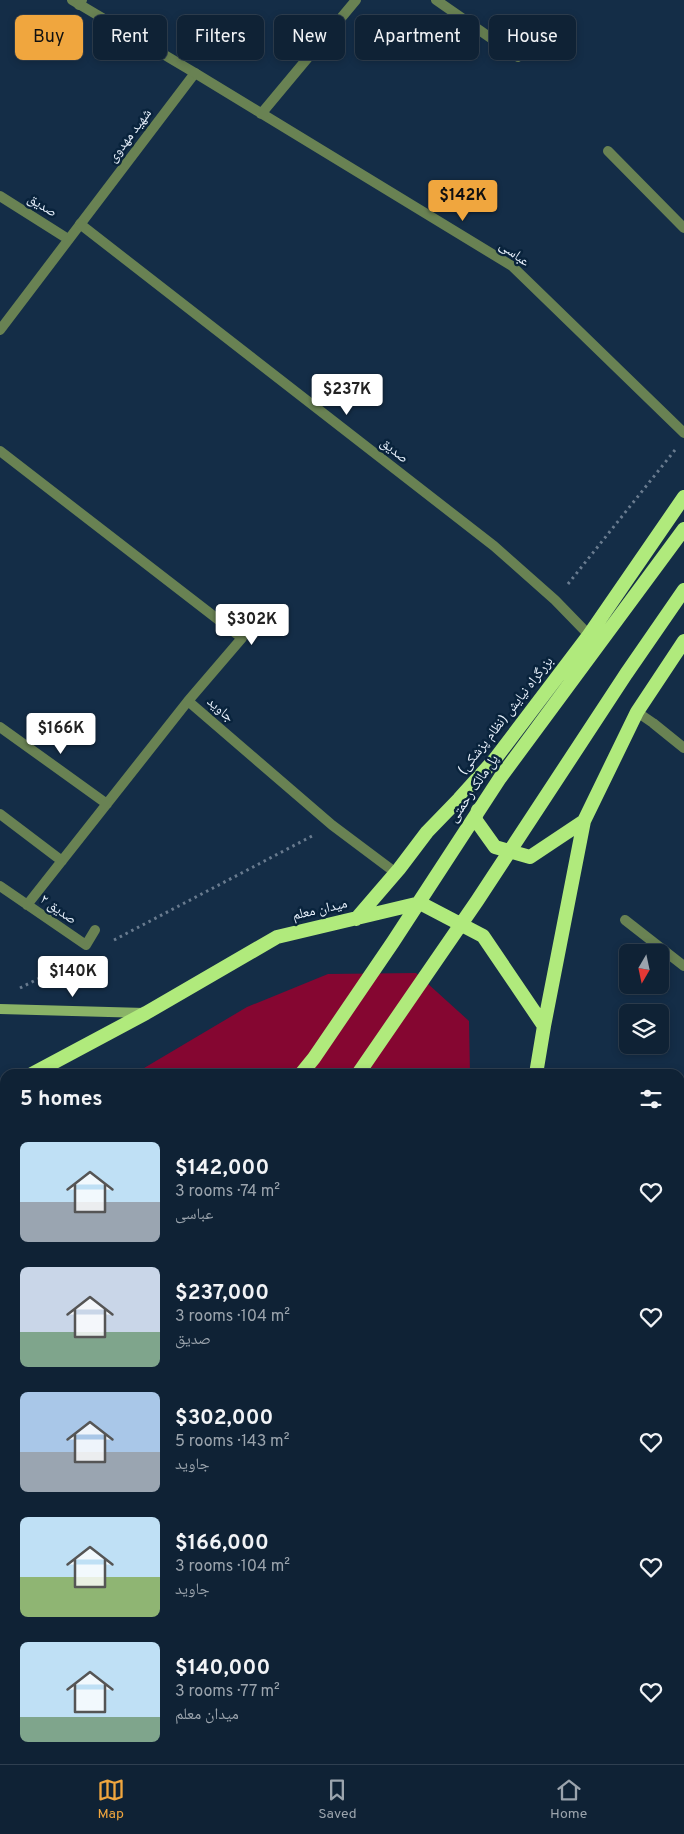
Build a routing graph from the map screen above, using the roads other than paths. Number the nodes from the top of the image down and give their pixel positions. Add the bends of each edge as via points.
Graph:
1 (356, 0) edge
2 (436, 0) edge
3 (78, 2) edge
4 (489, 36) edge
5 (195, 73) junction
6 (261, 114) junction
7 (608, 151) dead end
8 (0, 196) edge
9 (80, 224) junction
10 (684, 228) edge
11 (68, 239) junction
12 (0, 330) edge
13 (684, 433) edge
14 (0, 450) edge
15 (684, 497) edge
16 (684, 529) edge
17 (684, 590) edge
18 (589, 635) junction
19 (684, 641) edge
20 (188, 701) junction
21 (636, 712) junction
22 (0, 727) edge
23 (684, 748) edge
24 (495, 760) junction
25 (107, 804) junction
26 (0, 814) edge
27 (584, 821) junction
28 (62, 861) junction
29 (396, 873) junction
30 (0, 886) edge
31 (27, 905) junction
32 (356, 919) junction
33 (625, 920) dead end
34 (95, 930) dead end
35 (684, 966) edge
36 (0, 1009) edge
37 (146, 1013) junction
38 (544, 1026) junction
39 (41, 1069) edge
40 (305, 1069) edge
41 (361, 1069) edge
42 (537, 1069) edge

1 - 6 street
2 - 4 street
3 - 5 street
5 - 6 street, عباسی
5 - 9 street, شهید مهدوی
6 - 13 street, عباسی via 512,266
7 - 10 street
8 - 11 street, صدیق
9 - 11 street, شهید مهدوی
9 - 18 street, صدیق via 494,546
11 - 12 street, شهید مهدوی
14 - 20 street, جاوید via 242,638
15 - 18 highway, بزرگراه نیایش (نظام پزشکی)
16 - 40 highway, پل مالک رحمتی via 500,778
17 - 41 highway
18 - 24 highway, بزرگراه نیایش (نظام پزشکی)
19 - 21 highway
20 - 25 street
20 - 29 street, جاوید via 332,825
21 - 23 street
21 - 27 highway
22 - 25 street
24 - 27 highway via 475,819 495,847 530,857
24 - 29 highway, بزرگراه نیایش (نظام پزشکی) via 427,832
25 - 28 street
26 - 28 street
27 - 38 highway
28 - 31 street
29 - 32 highway, بزرگراه نیایش (نظام پزشکی)
30 - 31 street, صدیق ۲
31 - 34 street, صدیق ۲ via 86,945
32 - 37 highway, میدان معلم via 277,937
32 - 38 highway, میدان معلم via 420,903 483,936
33 - 35 street
36 - 37 main road
37 - 39 highway, میدان معلم
38 - 42 highway

